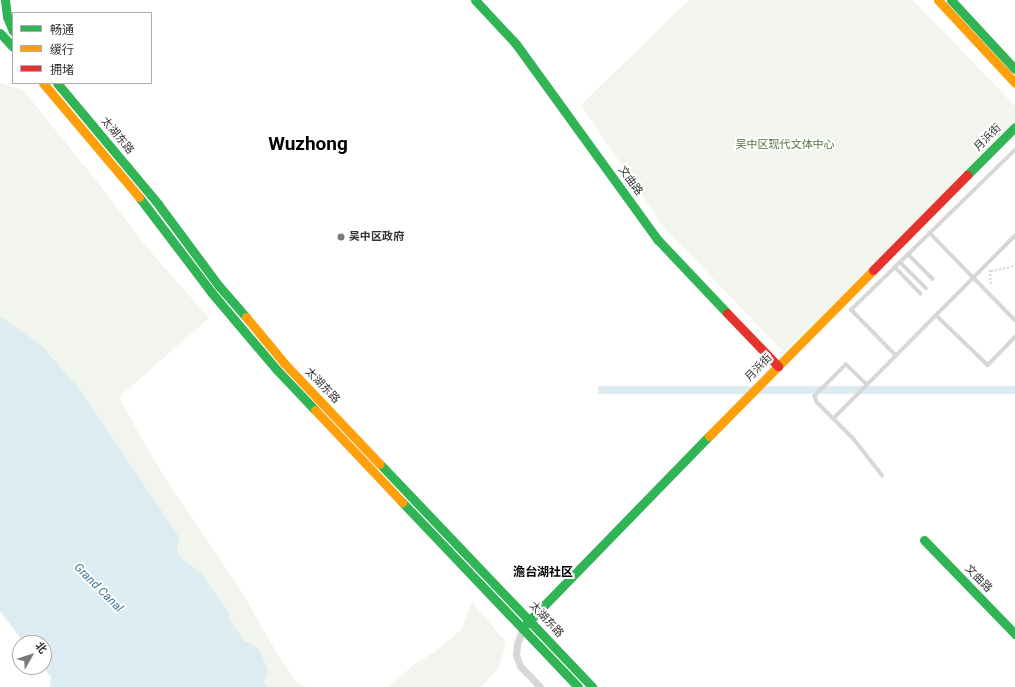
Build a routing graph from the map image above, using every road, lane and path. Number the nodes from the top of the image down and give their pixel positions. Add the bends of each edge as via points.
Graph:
1 (3, 0) edge
2 (475, 0) edge
3 (938, 0) edge
4 (951, 0) edge
5 (0, 4) edge
6 (12, 28) edge
7 (0, 33) edge
8 (12, 46) edge
9 (1015, 69) edge
10 (1015, 82) edge
11 (44, 84) edge
12 (58, 84) edge
13 (1015, 127) edge
14 (1015, 150) edge
15 (930, 233) junction
16 (1015, 236) edge
17 (908, 254) junction
18 (996, 255) junction
19 (900, 262) junction
20 (1015, 264) edge
21 (894, 268) junction
22 (990, 271) junction
23 (974, 278) junction
24 (933, 279) dead end
25 (991, 287) dead end
26 (926, 288) dead end
27 (921, 294) dead end
28 (936, 315) junction
29 (1015, 320) edge
30 (1015, 337) edge
31 (896, 356) junction
32 (778, 366) junction
33 (867, 385) junction
34 (834, 418) junction
35 (882, 475) dead end
36 (924, 540) dead end
37 (530, 621) junction
38 (523, 627) junction
39 (1015, 634) edge
40 (540, 687) edge
41 (578, 687) edge
42 (592, 687) edge

1 - 5 main road
1 - 6 main road
2 - 32 main road, 文曲路 via 516,44 658,240
3 - 10 main road
4 - 9 main road
7 - 8 main road
11 - 38 main road, 太湖东路 via 150,210 211,292 258,349
12 - 37 main road, 太湖东路 via 158,204 219,286 275,353
13 - 32 main road, 月浜街
14 - 15 lane
15 - 17 lane
15 - 23 lane
16 - 18 lane
17 - 19 lane
17 - 24 lane
18 - 22 path
18 - 23 lane
19 - 21 lane
19 - 26 lane
20 - 22 path via 1011,268
21 - 27 lane
21 - 31 lane via 851,310
22 - 25 path
23 - 28 lane
23 - 29 lane
28 - 30 lane via 988,366
28 - 31 lane
31 - 33 lane
32 - 37 main road, 月浜街
33 - 34 lane
33 - 34 lane via 846,365 815,396 817,402
34 - 35 lane
36 - 39 main road, 文曲路
37 - 38 main road, 月浜街
37 - 42 main road, 太湖东路
38 - 40 street via 516,655 523,669
38 - 41 main road, 太湖东路

